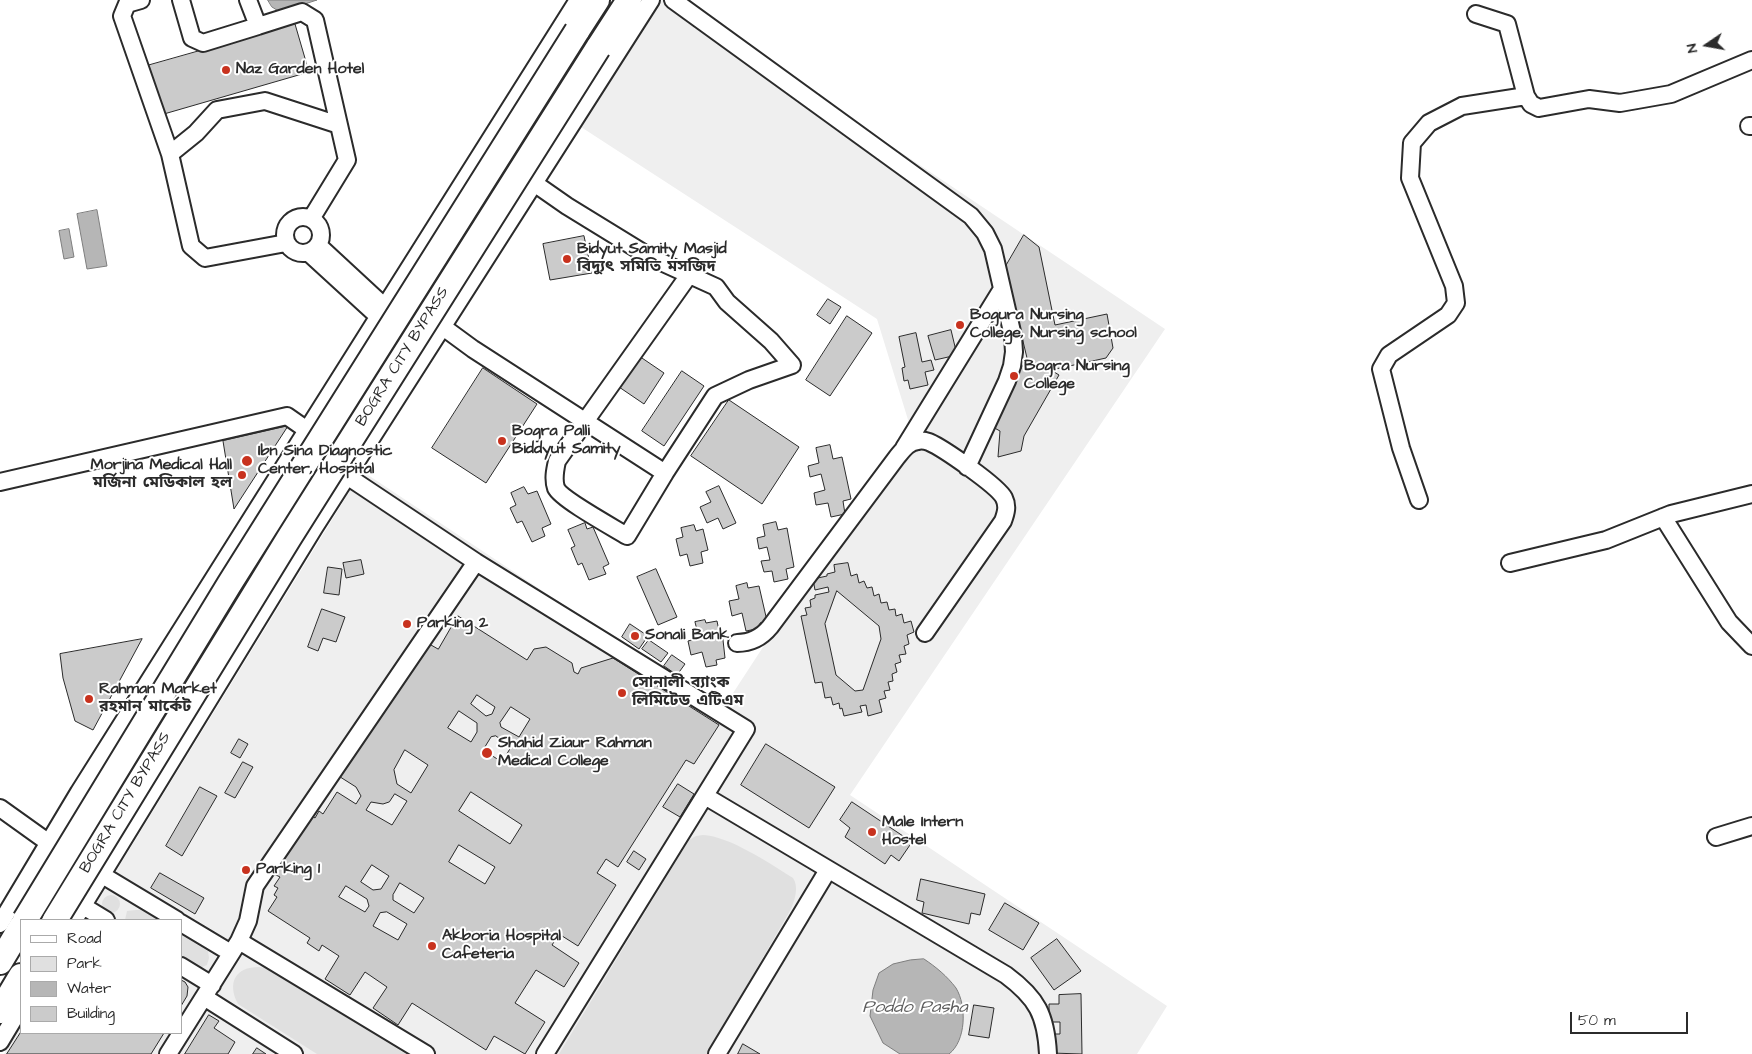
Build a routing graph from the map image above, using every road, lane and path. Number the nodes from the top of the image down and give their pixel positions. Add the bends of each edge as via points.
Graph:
1 (141, 0) edge
2 (182, 0) edge
3 (248, 0) edge
4 (578, 0) edge
5 (597, 0) edge
6 (629, 0) edge
7 (651, 0) edge
8 (673, 0) edge
9 (1476, 14) dead end
10 (258, 26) junction
11 (1752, 60) edge
12 (1526, 96) junction
13 (339, 125) junction
14 (170, 154) junction
15 (534, 183) junction
16 (311, 219) junction
17 (286, 243) junction
18 (313, 249) junction
19 (689, 275) junction
20 (1002, 289) junction
21 (382, 312) junction
22 (442, 327) junction
23 (585, 421) junction
24 (308, 430) junction
25 (904, 448) junction
26 (967, 467) junction
27 (665, 473) junction
28 (347, 476) junction
29 (0, 482) edge
30 (1752, 494) edge
31 (1419, 500) dead end
32 (1663, 517) junction
33 (476, 562) junction
34 (1510, 563) dead end
35 (925, 633) dead end
36 (737, 643) dead end
37 (1752, 646) edge
38 (705, 796) junction
39 (0, 808) edge
40 (1752, 826) edge
41 (1716, 837) dead end
42 (49, 843) junction
43 (828, 870) junction
44 (102, 875) junction
45 (83, 906) junction
46 (26, 919) edge
47 (56, 919) edge
48 (75, 919) edge
49 (104, 919) edge
50 (175, 919) edge
51 (182, 923) edge
52 (0, 924) edge
53 (20, 929) edge
54 (235, 947) junction
55 (0, 962) edge
56 (182, 967) edge
57 (20, 978) edge
58 (208, 991) junction
59 (20, 1009) edge
60 (0, 1011) edge
61 (182, 1032) edge
62 (181, 1034) edge
63 (0, 1042) edge
64 (168, 1054) edge
65 (294, 1054) edge
66 (426, 1054) edge
67 (545, 1054) edge
68 (716, 1054) edge
69 (1048, 1054) edge

1 - 14 street via 127,4 122,16
2 - 10 street via 192,38 203,43
3 - 10 street
4 - 21 street
5 - 46 highway, BOGRA CITY BYPASS, bridge via 230,583
6 - 47 highway, BOGRA CITY BYPASS, bridge via 289,538
7 - 15 street
8 - 20 street via 972,216 991,243
9 - 12 street via 1507,24
10 - 13 street via 302,12 316,20
11 - 12 street via 1671,94 1620,103 1589,99 1539,108
12 - 31 street via 1462,106 1429,123 1412,143 1410,178 1454,286 1456,303 1448,315 1389,355 1381,369 1401,448
13 - 14 street via 264,101 217,110
13 - 16 street via 347,160
14 - 17 street via 191,246 205,258
15 - 19 street via 650,257
15 - 22 street
16 - 17 street via 300,217 290,222 285,232
16 - 18 street via 321,233
17 - 18 street via 293,251 303,253
18 - 21 street
19 - 23 street
19 - 27 street via 716,287 792,366 749,380 715,396
20 - 25 street
20 - 26 street via 1013,340 1012,366
21 - 24 street
22 - 23 street
22 - 28 street
23 - 27 street
23 - 27 street via 557,461 555,470 557,489 569,500 627,536
24 - 29 street via 288,416
24 - 42 street
25 - 26 street via 913,442 926,441
25 - 36 street via 770,628 758,638
26 - 35 street via 999,491 1005,501 1006,514
28 - 33 street
28 - 44 street
30 - 32 street
32 - 34 street via 1606,540
32 - 37 street via 1729,622
33 - 38 street via 746,729
33 - 54 street via 255,886 248,921
38 - 43 street
38 - 67 street
39 - 42 street
40 - 41 street
42 - 44 street
42 - 52 street
43 - 68 street
43 - 69 street via 1023,987 1038,1008
44 - 45 street
44 - 50 street
45 - 48 street
45 - 49 street
51 - 54 street
53 - 55 highway
54 - 58 street
54 - 66 street
56 - 58 street
57 - 60 highway
58 - 61 street
58 - 65 street
59 - 63 street
62 - 64 street

